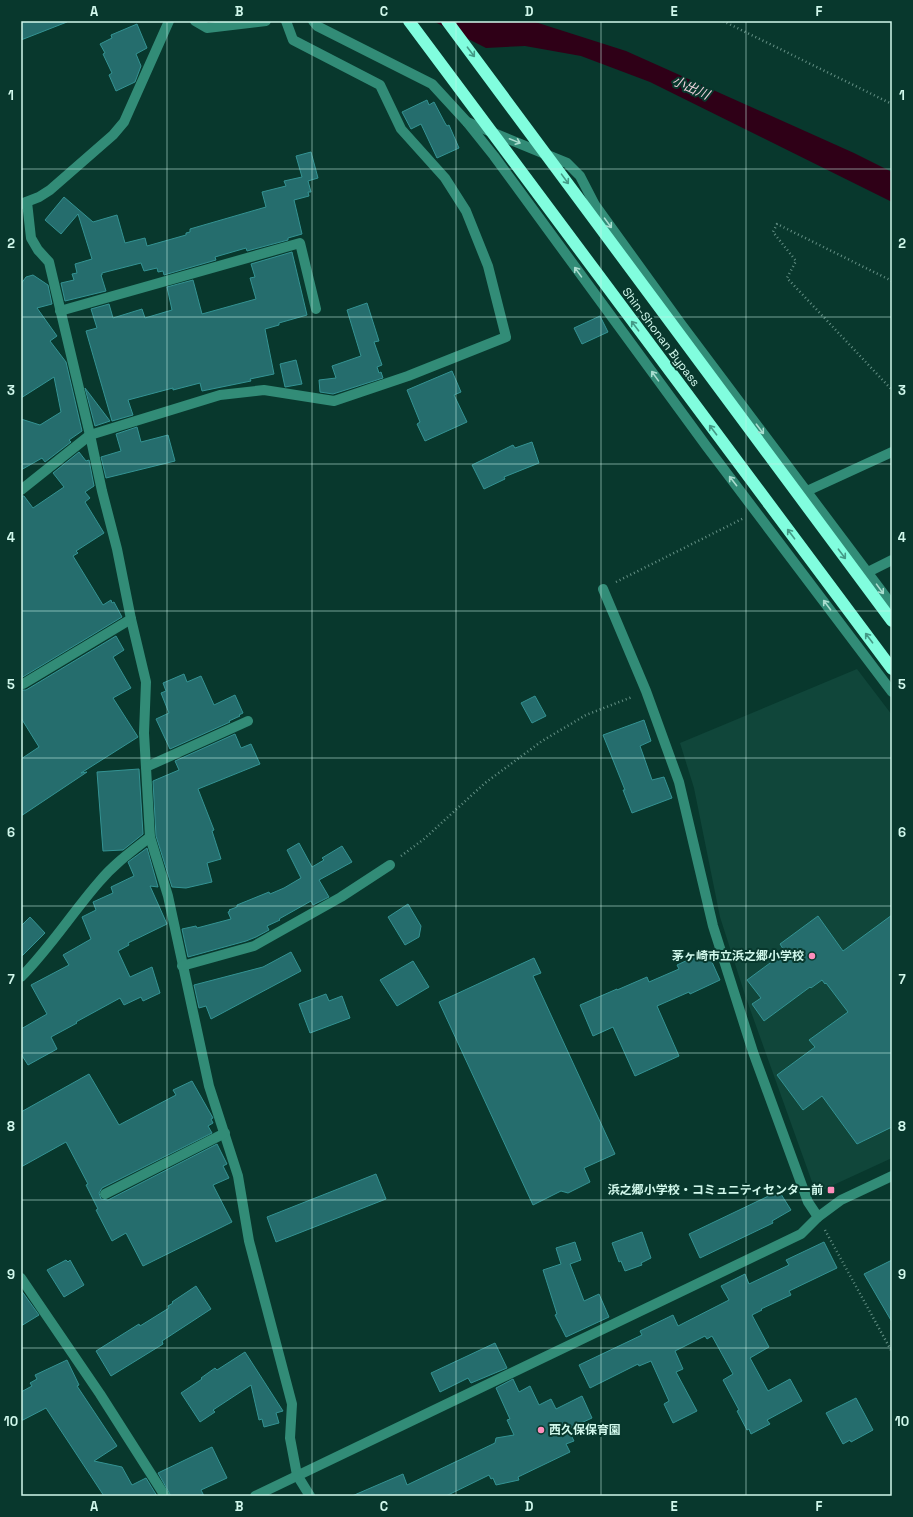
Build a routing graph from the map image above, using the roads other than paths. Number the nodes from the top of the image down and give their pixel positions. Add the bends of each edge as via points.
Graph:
1 (169, 21) edge
2 (195, 21) edge
3 (266, 21) edge
4 (286, 21) edge
5 (313, 21) edge
6 (409, 21) edge
7 (447, 21) edge
8 (466, 121) junction
9 (24, 203) edge
10 (316, 309) dead end
11 (60, 311) junction
12 (90, 435) junction
13 (892, 452) edge
14 (21, 490) edge
15 (807, 491) junction
16 (892, 560) edge
17 (868, 572) junction
18 (603, 589) road end
19 (892, 605) edge
20 (131, 619) junction
21 (892, 621) edge
22 (892, 669) edge
23 (22, 684) dead end
24 (892, 692) edge
25 (248, 721) dead end
26 (146, 768) junction
27 (150, 837) junction
28 (390, 865) road end
29 (182, 966) junction
30 (21, 978) edge
31 (225, 1133) junction
32 (892, 1176) edge
33 (105, 1194) dead end
34 (818, 1217) junction
35 (21, 1278) edge
36 (297, 1475) junction
37 (165, 1496) edge
38 (255, 1496) edge
39 (310, 1496) edge

1 - 9 street via 124,122 113,135 50,190
2 - 3 street via 207,28
4 - 12 street via 293,40 380,85 401,129 446,178 466,211 488,266 506,337 408,376 334,401 264,390 220,395
5 - 8 street via 317,26 432,84
22 -> 6 highway, Shin-Shonan Bypass, bridge
7 -> 21 highway, Shin-Shonan Bypass, bridge
8 -> 15 street via 567,163 580,176 595,205
24 -> 8 street
9 - 11 street via 31,238 49,262
10 - 11 street via 300,243
11 - 12 street
12 - 14 street
12 - 20 street
13 - 15 street
15 - 17 street
16 - 17 street
17 -> 19 street
18 - 34 street via 646,691 679,782 713,926 753,1052 808,1202
20 - 23 street
20 - 26 street via 146,682
25 - 26 street
26 - 27 street
27 - 29 street via 168,896
27 - 30 street via 119,861 99,881 39,959
28 - 29 street via 341,897 254,946
29 - 31 street via 209,1086
31 - 33 street
31 - 36 street via 238,1176 249,1241 292,1404 290,1438
32 - 34 street via 842,1200
34 - 36 street via 801,1234
35 - 37 street
36 - 38 street
36 - 39 street

